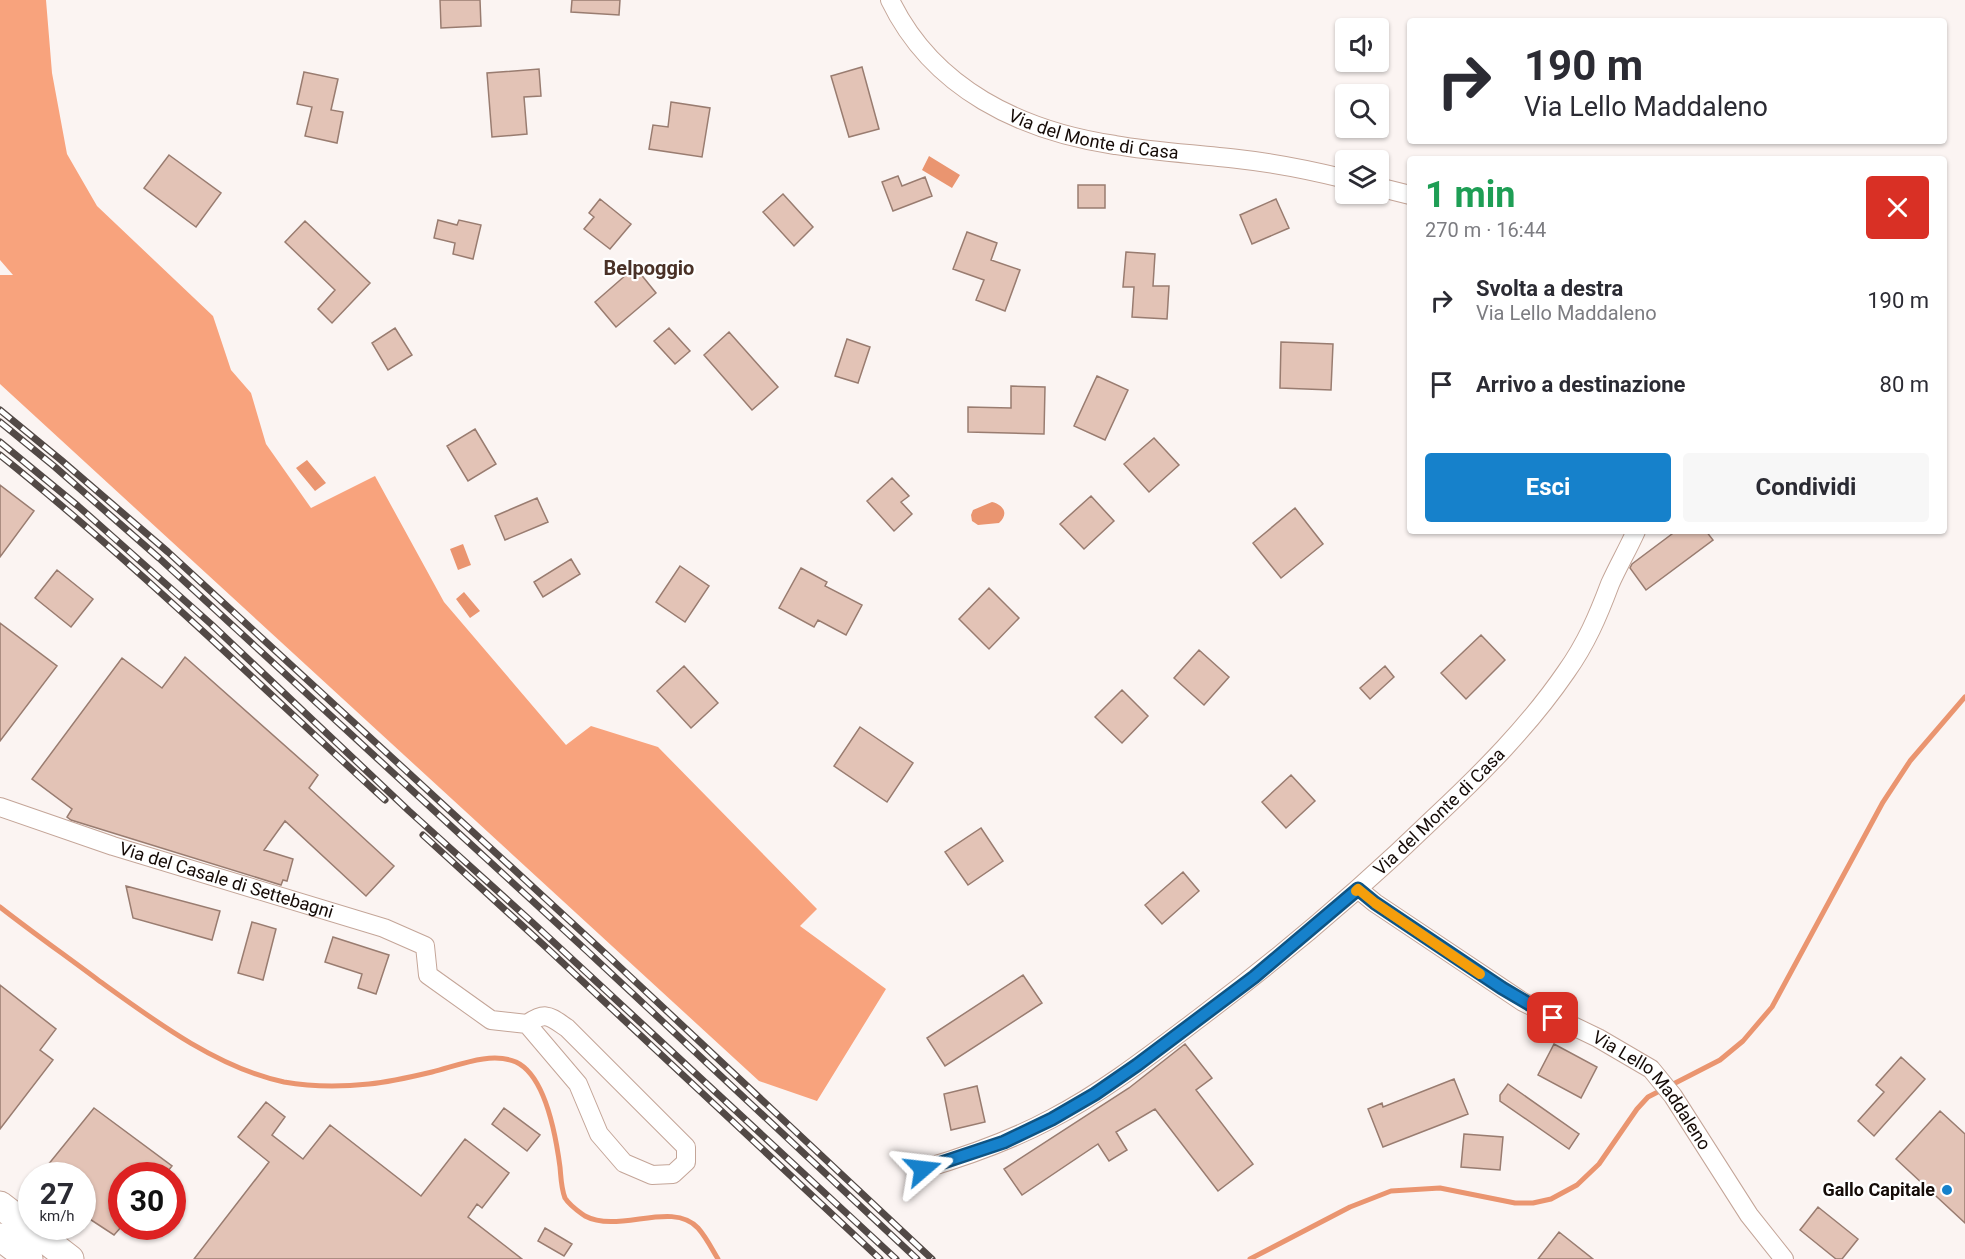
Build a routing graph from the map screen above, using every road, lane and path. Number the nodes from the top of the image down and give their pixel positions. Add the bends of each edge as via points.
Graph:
1 (890, 0) edge
2 (1335, 177) edge
3 (1389, 190) edge
4 (1407, 194) edge
5 (1635, 534) edge
6 (0, 807) edge
7 (1358, 889) junction
8 (527, 1024) junction
9 (923, 1169) dead end
10 (0, 1205) edge
11 (0, 1237) edge
12 (29, 1259) edge
13 (70, 1259) edge
14 (1784, 1259) edge

1 - 2 street, Via del Monte di Casa via 914,42 941,70 984,101 1033,124 1104,144 1255,161
3 - 4 street
5 - 7 street, Via del Monte di Casa via 1588,638 1558,684 1470,784
6 - 8 street, Via del Casale di Settebagni via 113,846 384,928 425,946 428,975 491,1020
7 - 9 street, Via del Monte di Casa via 1254,977 1095,1094 1004,1142
7 - 14 street, Via Lello Maddaleno via 1508,992 1645,1064 1673,1096 1749,1215
8 - 8 street via 539,1016 549,1016 567,1028 686,1147 686,1162 673,1174 652,1175 624,1163 599,1134 578,1084
10 - 13 main road
11 - 12 main road

